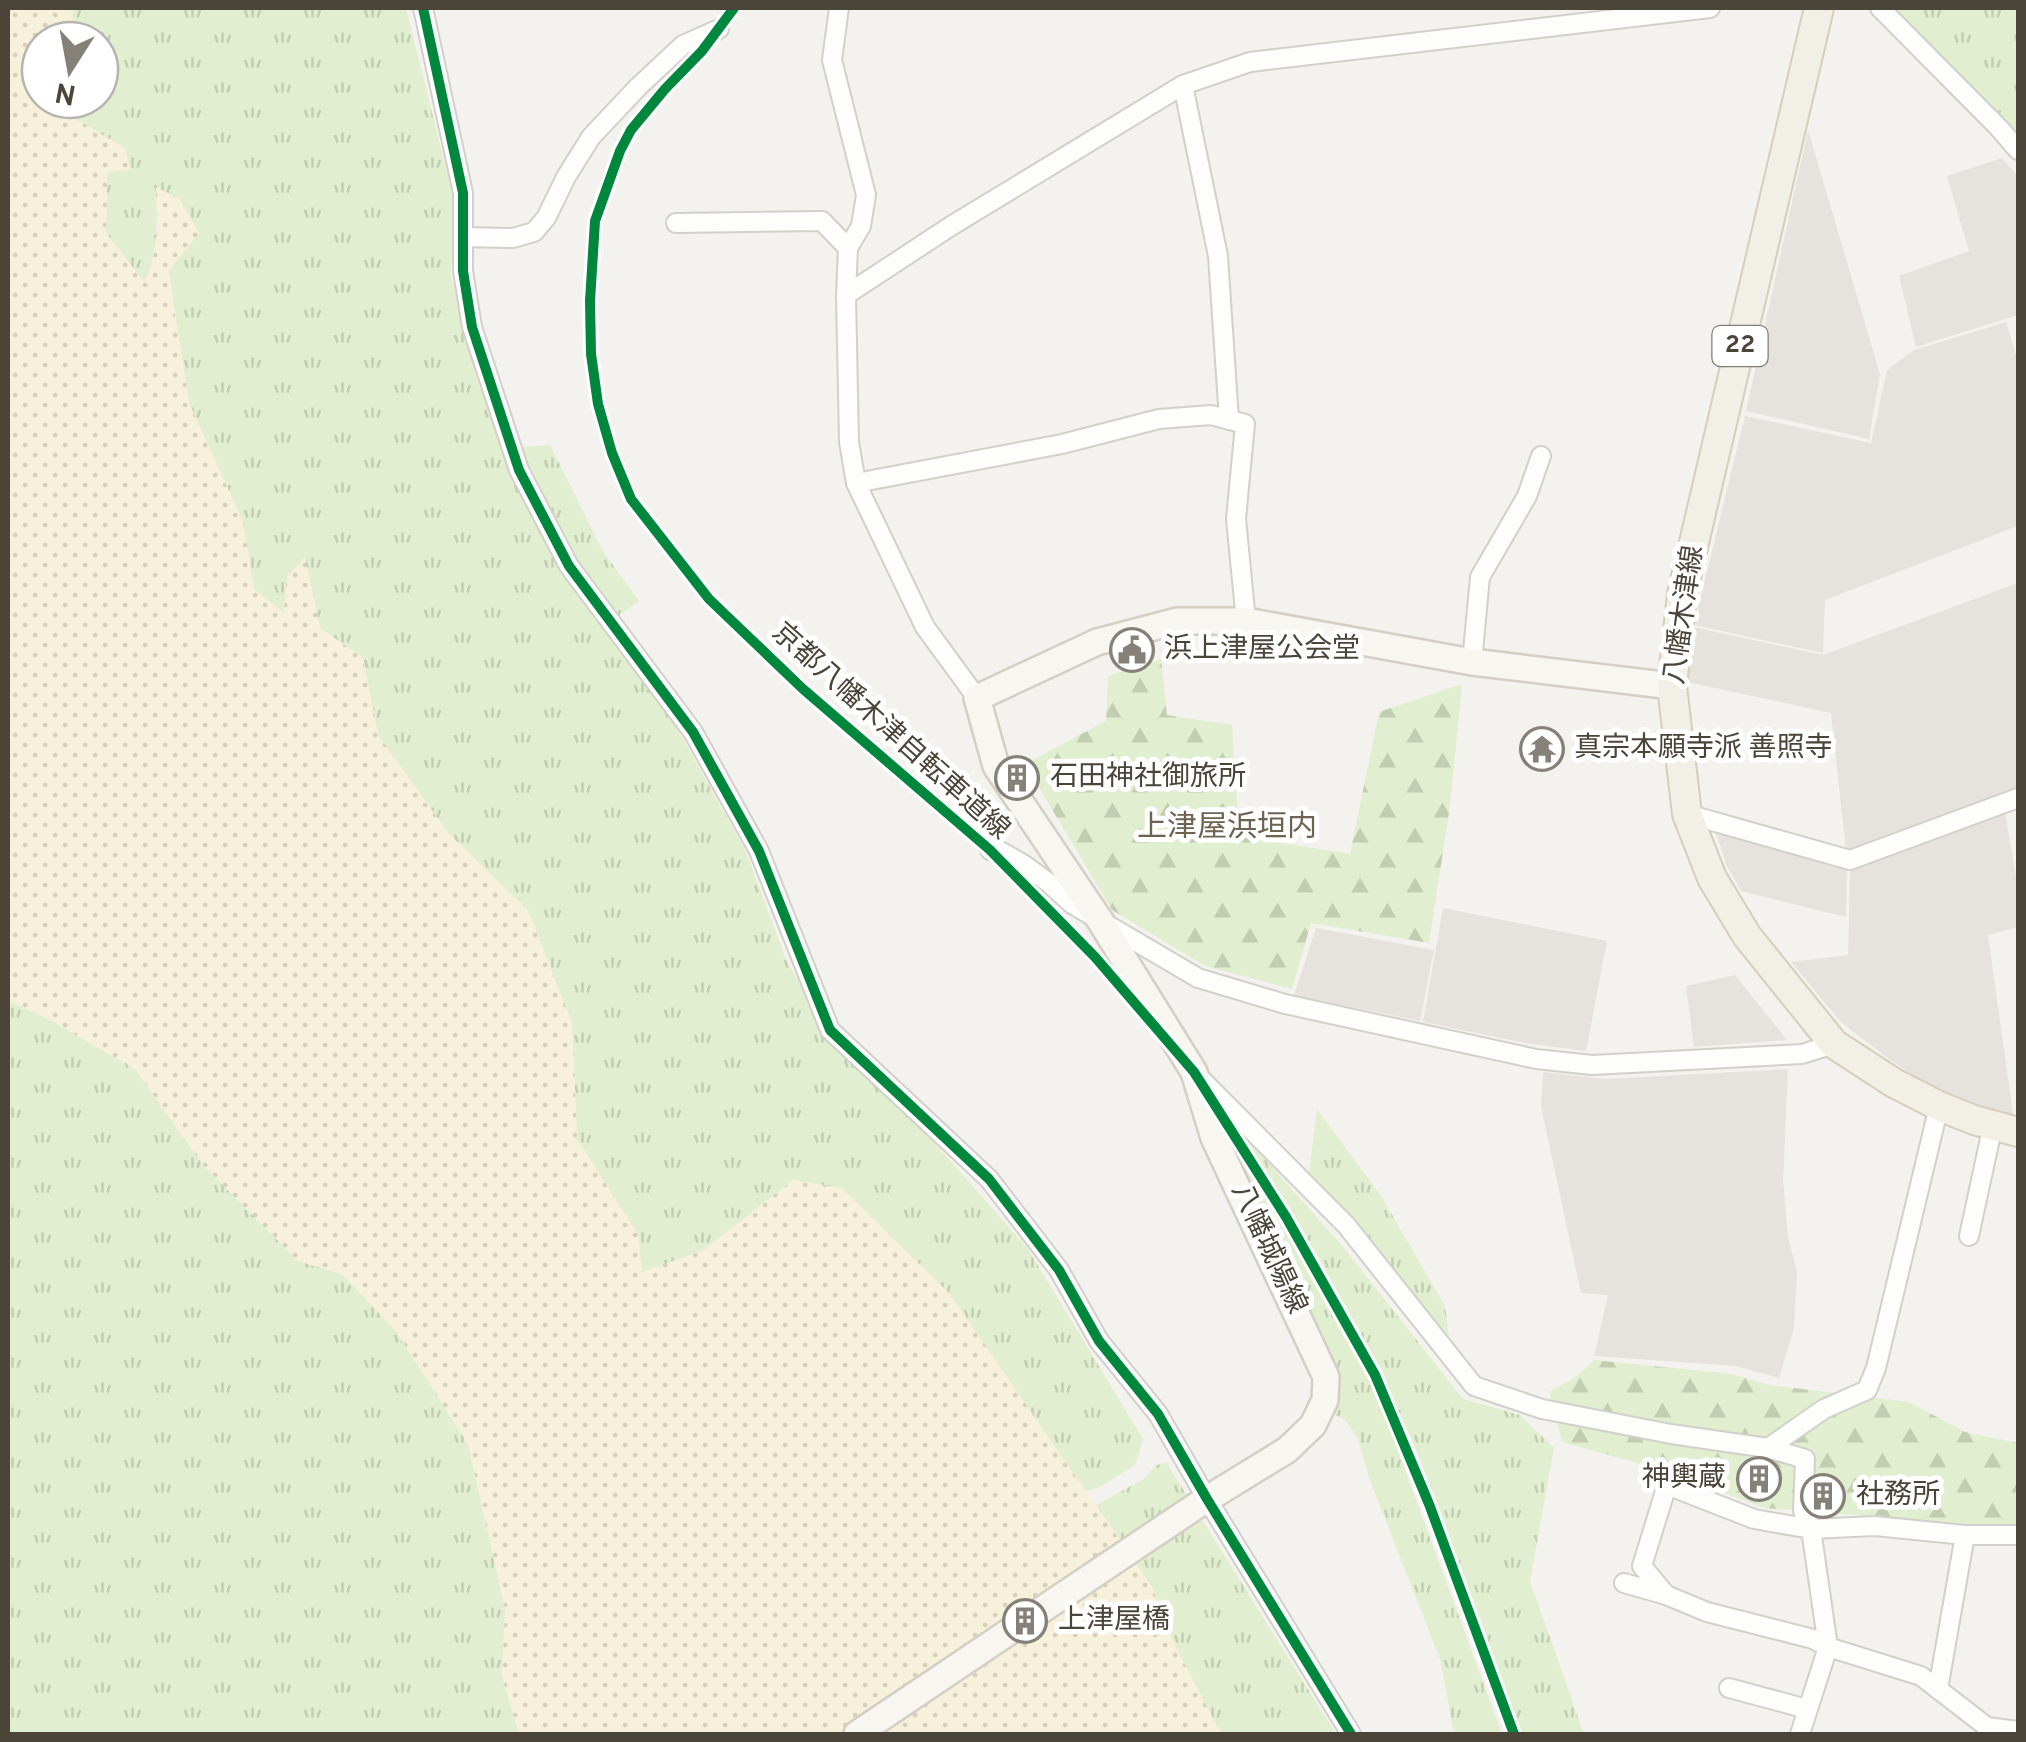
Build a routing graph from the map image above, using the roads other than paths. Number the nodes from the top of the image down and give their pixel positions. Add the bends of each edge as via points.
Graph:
1 (422, 8) edge
2 (839, 8) edge
3 (1710, 8) edge
4 (1819, 8) edge
5 (1880, 8) edge
6 (719, 29) dead end
7 (1183, 85) junction
8 (2018, 150) edge
9 (676, 223) dead end
10 (464, 237) junction
11 (848, 248) junction
12 (846, 295) junction
13 (1229, 420) junction
14 (1540, 456) dead end
15 (856, 484) junction
16 (1246, 621) junction
17 (1472, 662) junction
18 (1672, 686) junction
19 (977, 698) junction
20 (2018, 798) edge
21 (1687, 814) junction
22 (990, 850) dead end
23 (1102, 922) junction
24 (1834, 1044) junction
25 (1194, 1072) junction
26 (1940, 1106) junction
27 (2006, 1128) edge
28 (1968, 1236) dead end
29 (1768, 1448) junction
30 (1203, 1502) junction
31 (1811, 1529) junction
32 (1965, 1535) junction
33 (2018, 1535) edge
34 (1624, 1583) dead end
35 (1666, 1595) junction
36 (1828, 1646) junction
37 (1730, 1688) dead end
38 (1938, 1689) junction
39 (1808, 1709) junction
40 (2018, 1731) edge
41 (857, 1734) edge
42 (1352, 1734) edge
43 (1800, 1734) edge

1 - 10 street via 463,193
2 - 11 street via 832,60 866,195
3 - 7 street via 1250,62
4 - 18 main road, 八幡木津線 / 22 via 1682,594
5 - 8 street
6 - 10 street via 683,45 591,137 534,232
7 - 12 street
7 - 13 street via 1218,256
9 - 11 street via 822,221
10 - 30 street via 472,327 519,470 568,566 693,732 731,800 759,851 830,1030 989,1179 1158,1414
11 - 12 street
12 - 15 street
13 - 15 street via 1211,414 1158,420
13 - 16 street via 1245,424 1236,519
14 - 17 street via 1527,496 1480,576
15 - 19 street via 925,627
16 - 17 main road
16 - 19 main road via 1177,622 1097,642
17 - 18 main road
18 - 21 main road, 八幡木津線 / 22
19 - 23 main road, 八幡城陽線 via 996,766
20 - 21 street via 1850,860
21 - 24 main road, 八幡木津線 / 22 via 1712,878 1747,936
22 - 23 street via 1023,864
23 - 24 street via 1198,978 1285,1004 1536,1059 1592,1065 1802,1054
23 - 25 main road, 八幡城陽線
24 - 26 main road, 八幡木津線 / 22
25 - 29 street via 1346,1224 1474,1386 1542,1409
25 - 30 main road, 八幡城陽線 via 1214,1138 1326,1377 1325,1400 1313,1425 1288,1450
26 - 27 main road, 八幡木津線 / 22
26 - 29 street via 1867,1390 1824,1409
27 - 28 street
29 - 31 street via 1805,1459 1803,1512
30 - 41 main road, 八幡城陽線
30 - 42 street
31 - 32 street via 1876,1526
31 - 35 street via 1754,1519 1667,1485 1642,1566
31 - 36 street
32 - 33 street
32 - 38 street
34 - 35 street
35 - 36 street
36 - 38 street via 1921,1676
36 - 39 street
37 - 39 street
38 - 40 street via 1987,1727
39 - 43 street

